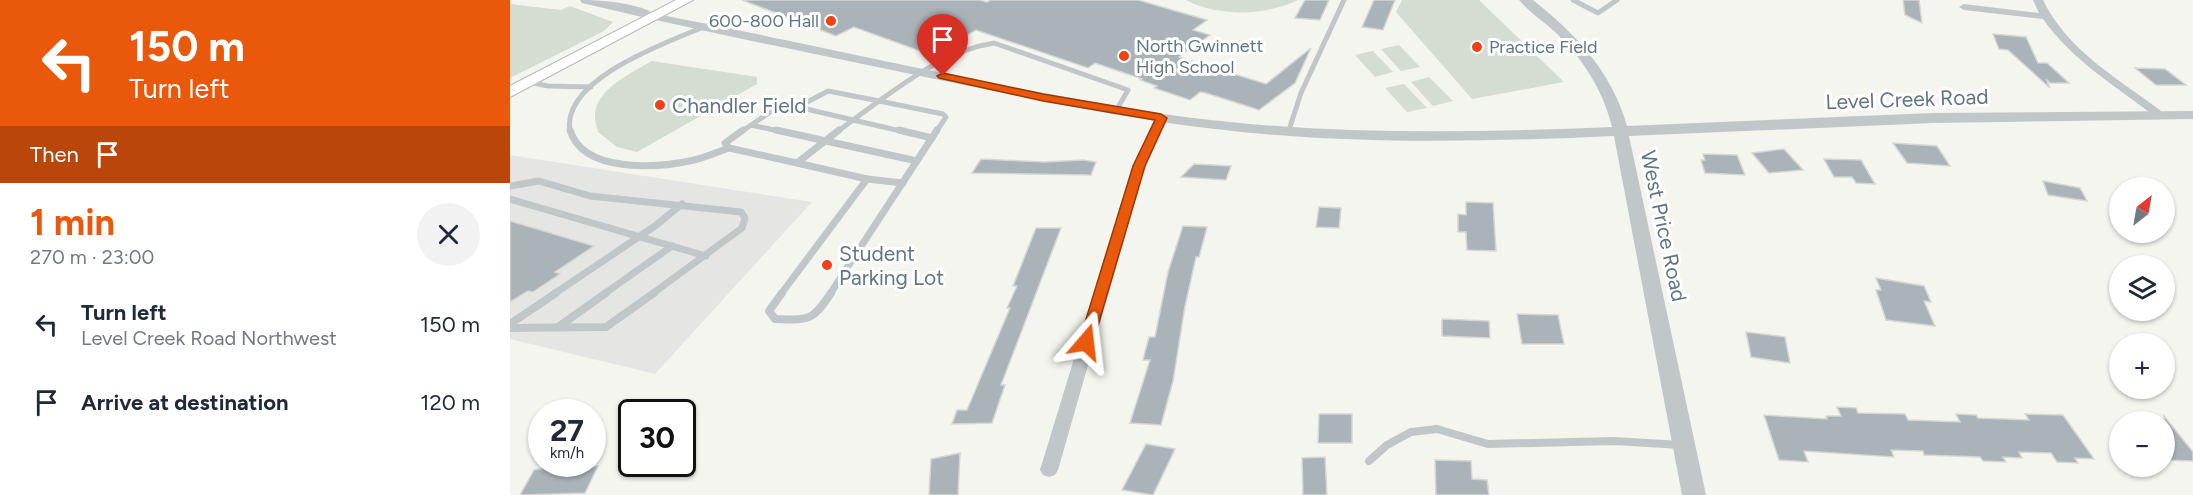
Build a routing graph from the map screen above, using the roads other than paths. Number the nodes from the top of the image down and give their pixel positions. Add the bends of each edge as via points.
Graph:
1 (586, 0) edge
2 (686, 0) edge
3 (1344, 0) edge
4 (1525, 0) edge
5 (1574, 0) edge
6 (1617, 0) edge
7 (2038, 0) edge
8 (1964, 8) dead end
9 (2044, 16) junction
10 (651, 17) junction
11 (706, 26) junction
12 (923, 72) junction
13 (528, 82) junction
14 (591, 87) junction
15 (510, 92) edge
16 (882, 101) junction
17 (798, 107) junction
18 (1116, 111) junction
19 (2157, 113) junction
20 (2193, 114) edge
21 (1161, 118) junction
22 (856, 120) junction
23 (751, 125) junction
24 (1289, 130) junction
25 (1622, 130) junction
26 (932, 138) junction
27 (826, 142) junction
28 (729, 148) junction
29 (917, 161) junction
30 (796, 163) junction
31 (867, 179) junction
32 (903, 183) junction
33 (510, 186) edge
34 (510, 199) edge
35 (682, 204) junction
36 (640, 236) junction
37 (672, 246) junction
38 (706, 256) junction
39 (510, 326) edge
40 (558, 327) junction
41 (1683, 445) junction
42 (1369, 461) dead end
43 (1049, 470) dead end
44 (1698, 495) edge

1 - 10 street, Level Creek Road via 640,11
2 - 10 main road
3 - 24 lane via 1301,93
4 - 25 street, West Price Road via 1571,37 1596,69
5 - 6 lane via 1598,13
7 - 9 street
8 - 9 street
9 - 19 street via 2084,58
10 - 11 street, Level Creek Road
10 - 13 main road
11 - 12 street, Level Creek Road
11 - 14 lane via 629,61
12 - 16 lane
12 - 18 street, Level Creek Road
12 - 18 lane via 956,52 994,43 1128,90
13 - 14 lane
13 - 15 main road
14 - 28 lane via 571,111 569,131 577,148 591,157 613,163 656,165 691,161
16 - 17 lane via 828,90
16 - 22 lane
16 - 26 lane via 943,114 946,117
17 - 22 lane
17 - 23 lane via 782,104
18 - 21 street, Level Creek Road
19 - 20 street, Level Creek Road
19 - 25 street, Level Creek Road
21 - 24 street, Level Creek Road
21 - 43 street via 1139,166
22 - 26 lane
22 - 27 lane
23 - 27 lane
23 - 28 lane via 725,143
24 - 25 street, Level Creek Road via 1413,137
25 - 41 street, West Price Road
26 - 29 lane
27 - 29 lane
27 - 30 lane
28 - 30 lane
29 - 32 lane
30 - 31 lane
31 - 32 lane
31 - 32 lane via 769,311 775,319 803,320 818,313
33 - 35 lane via 539,181 590,196
34 - 36 lane
35 - 36 lane
35 - 38 lane via 729,209 741,212 744,218 742,228
36 - 37 lane
36 - 39 lane
37 - 38 lane
37 - 40 lane
38 - 40 lane via 606,327
39 - 40 lane
41 - 42 lane via 1614,441 1488,444 1437,429 1411,432
41 - 44 street, West Price Road

